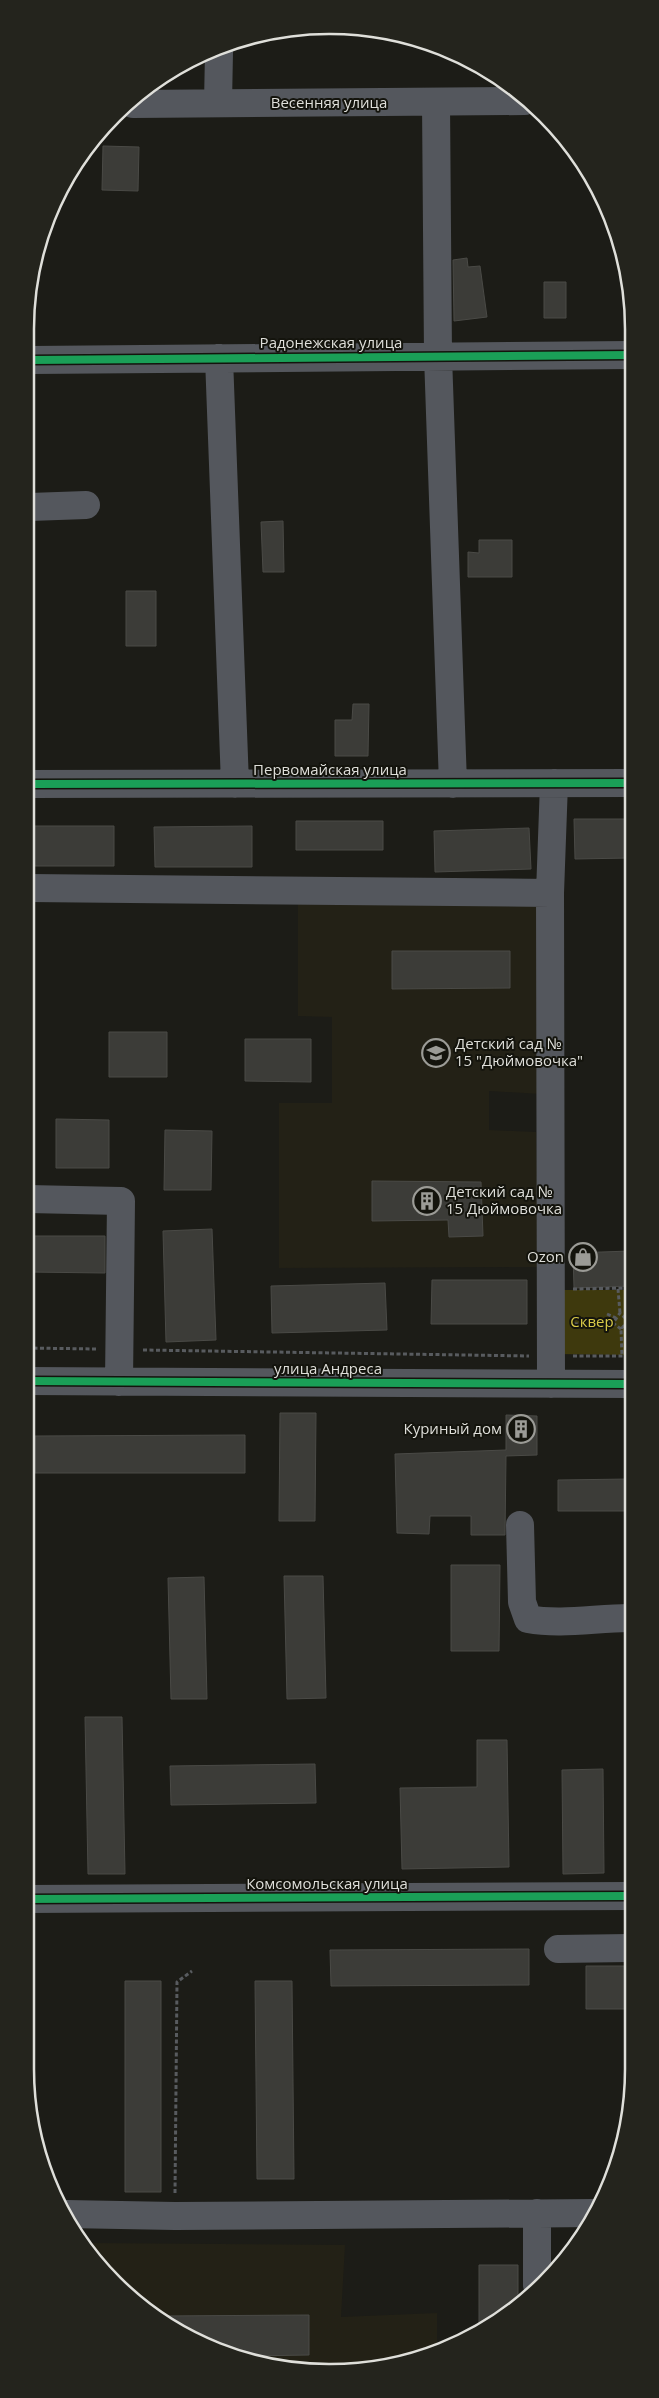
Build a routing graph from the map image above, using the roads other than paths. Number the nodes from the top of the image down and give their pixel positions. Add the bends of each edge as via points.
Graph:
1 (219, 55) edge
2 (518, 101) edge
3 (436, 102) junction
4 (218, 103) junction
5 (138, 104) edge
6 (625, 354) edge
7 (438, 356) junction
8 (219, 358) junction
9 (34, 360) edge
10 (86, 504) dead end
11 (34, 506) edge
12 (554, 783) junction
13 (34, 784) edge
14 (235, 784) junction
15 (454, 784) junction
16 (625, 784) edge
17 (34, 888) edge
18 (550, 893) junction
19 (34, 1199) edge
20 (34, 1381) edge
21 (119, 1382) junction
22 (551, 1384) junction
23 (625, 1384) edge
24 (520, 1524) dead end
25 (625, 1618) edge
26 (625, 1896) edge
27 (34, 1899) edge
28 (625, 1948) edge
29 (558, 1949) dead end
30 (588, 2212) edge
31 (537, 2213) junction
32 (72, 2214) edge
33 (537, 2280) edge

1 - 4 street
2 - 3 street, Весенняя улица
3 - 4 street, Весенняя улица
3 - 7 street
4 - 5 street, Весенняя улица
6 - 7 street, Радонежская улица
7 - 8 street, Радонежская улица
7 - 15 street
8 - 9 street, Радонежская улица
8 - 14 street
10 - 11 street
12 - 15 street, Первомайская улица
12 - 16 street, Первомайская улица
12 - 18 street
13 - 14 street, Первомайская улица
14 - 15 street, Первомайская улица
17 - 18 street
18 - 22 street
19 - 21 street via 121,1201
20 - 21 street, улица Андреса
21 - 22 street, улица Андреса
22 - 23 street, улица Андреса
24 - 25 street via 522,1602 528,1619 549,1623
26 - 27 street, Комсомольская улица
28 - 29 street
30 - 31 street
31 - 32 street
31 - 33 street

